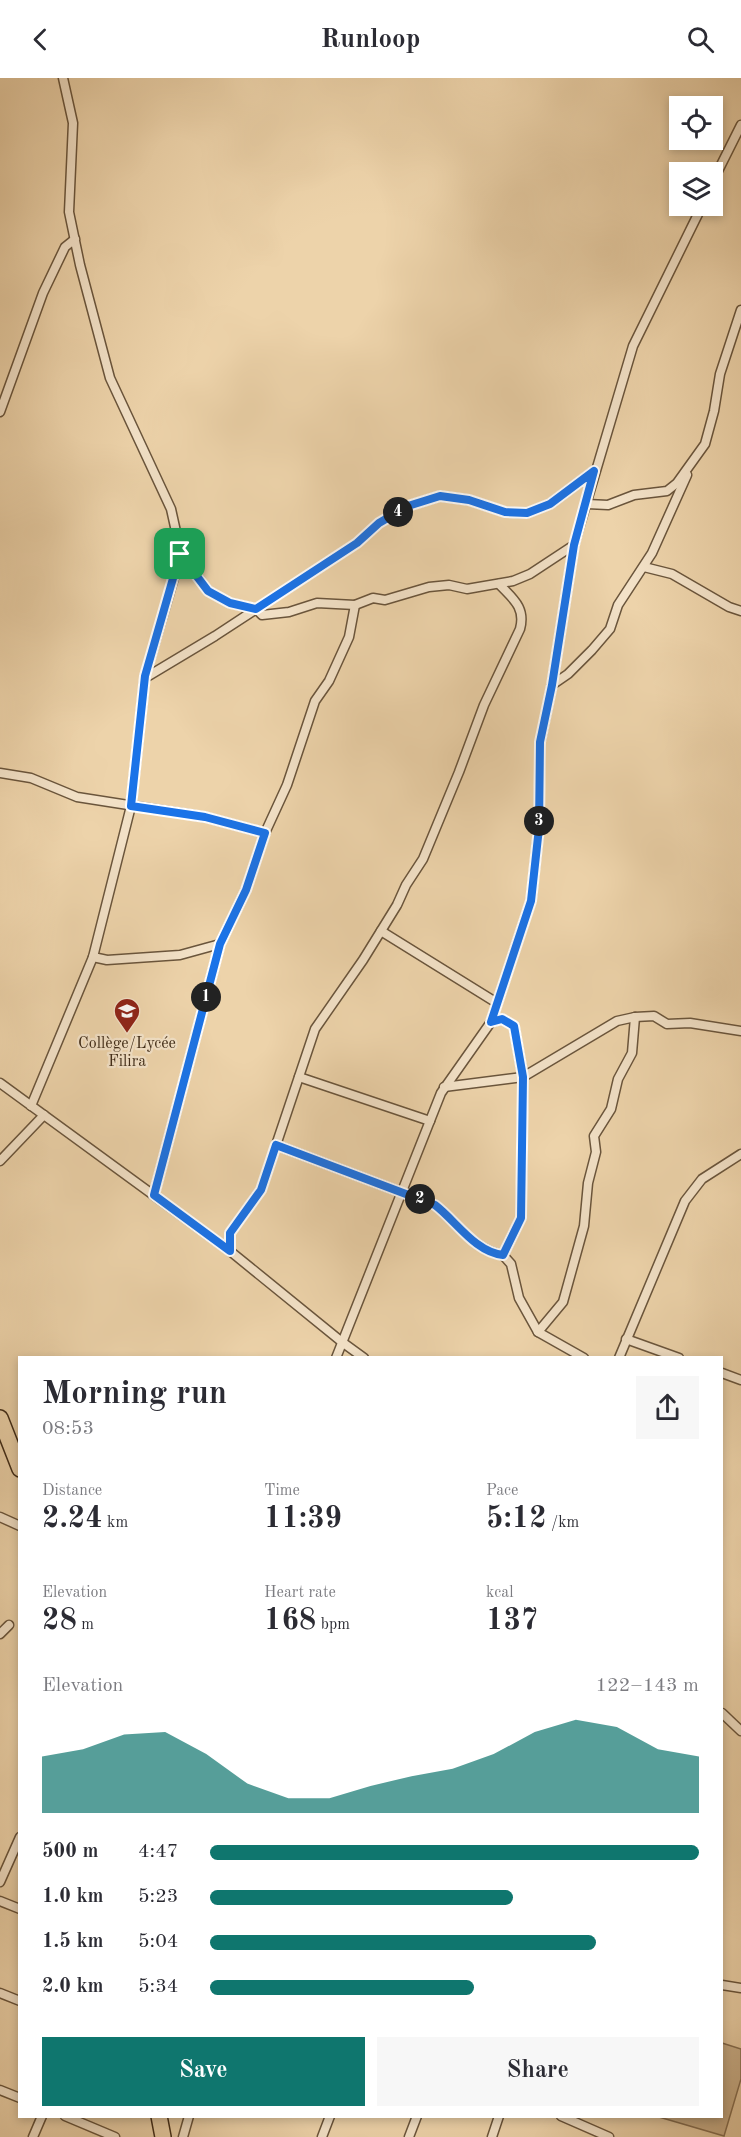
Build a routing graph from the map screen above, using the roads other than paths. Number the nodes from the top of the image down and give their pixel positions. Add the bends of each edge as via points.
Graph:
1 (63, 78) edge
2 (741, 125) edge
3 (722, 162) edge
4 (697, 216) edge
5 (75, 239) junction
6 (741, 310) edge
7 (0, 411) edge
8 (694, 459) junction
9 (594, 471) junction
10 (587, 504) junction
11 (574, 545) junction
12 (180, 554) junction
13 (644, 567) junction
14 (499, 584) junction
15 (355, 604) junction
16 (256, 609) junction
17 (741, 611) edge
18 (145, 678) junction
19 (552, 685) junction
20 (0, 773) edge
21 (131, 806) junction
22 (265, 833) junction
23 (381, 931) junction
24 (220, 944) junction
25 (93, 957) junction
26 (497, 1003) junction
27 (635, 1017) junction
28 (491, 1022) junction
29 (741, 1031) edge
30 (299, 1077) junction
31 (523, 1077) junction
32 (0, 1083) edge
33 (444, 1088) junction
34 (31, 1106) junction
35 (44, 1115) junction
36 (430, 1121) junction
37 (276, 1145) junction
38 (741, 1154) edge
39 (0, 1161) edge
40 (403, 1191) junction
41 (154, 1195) junction
42 (230, 1251) junction
43 (503, 1255) junction
44 (538, 1332) junction
45 (626, 1339) junction
46 (342, 1342) junction
47 (337, 1356) edge
48 (361, 1356) edge
49 (580, 1356) edge
50 (620, 1356) edge
51 (673, 1356) edge
52 (723, 1373) edge
53 (741, 1380) edge
54 (0, 1418) edge
55 (18, 1464) edge
56 (0, 1517) edge
57 (18, 1525) edge
58 (9, 1625) dead end
59 (0, 1634) edge
60 (723, 1714) edge
61 (723, 1725) edge
62 (738, 1728) edge
63 (18, 1842) edge
64 (0, 1882) edge
65 (0, 1902) edge
66 (18, 1908) edge
67 (723, 1985) edge
68 (741, 1988) edge
69 (0, 1993) edge
70 (18, 2000) edge
71 (0, 2090) edge
72 (18, 2097) edge
73 (41, 2118) edge
74 (70, 2118) edge
75 (159, 2118) edge
76 (188, 2118) edge
77 (329, 2118) edge
78 (416, 2118) edge
79 (498, 2118) edge
80 (566, 2118) edge
81 (33, 2137) edge
82 (115, 2137) edge
83 (163, 2137) edge
84 (183, 2137) edge
85 (322, 2137) edge
86 (409, 2137) edge
87 (492, 2137) edge
88 (609, 2137) edge

1 - 5 street via 73,123 69,212
2 - 3 street
4 - 9 street via 633,346
5 - 7 street via 65,247 43,293
5 - 12 street via 110,378 171,508
6 - 8 street via 720,374 705,444
8 - 10 street via 667,491 634,495 608,505
8 - 13 street
9 - 10 street
9 - 16 street via 550,504 527,513 505,512 469,500 440,496 408,506
10 - 11 street
11 - 14 street via 530,574
11 - 19 street
12 - 16 street via 208,591 230,603
12 - 18 street
13 - 17 street via 672,574
13 - 19 street via 618,605 610,629 568,674
14 - 15 street via 467,590 449,585 429,587
14 - 23 street via 517,603 522,618 520,628 484,705 423,859
15 - 16 street via 317,603 262,615
15 - 22 street via 349,637 315,701 287,785
16 - 18 street
18 - 21 street
19 - 26 street via 540,742 539,828 531,901
20 - 21 street via 31,778 78,797
21 - 22 street via 205,817
21 - 25 street
22 - 24 street via 246,890
23 - 26 street
23 - 30 street via 315,1029
24 - 25 street via 180,955 108,960
24 - 41 street
25 - 34 street
26 - 28 street
27 - 29 street via 654,1016 667,1024 690,1023
27 - 31 street via 617,1022
27 - 44 street via 632,1053 618,1079 610,1109 594,1136 596,1152 584,1226 563,1302
28 - 31 street via 502,1019 514,1026
28 - 33 street
30 - 36 street
30 - 37 street
31 - 33 street
31 - 43 street via 521,1218
32 - 34 street
33 - 36 street
34 - 35 street
35 - 39 street
35 - 41 street
36 - 40 street
37 - 40 street
37 - 42 street via 261,1190 230,1233
38 - 45 street via 702,1179 685,1200
40 - 43 street via 435,1205 491,1254
40 - 46 street
41 - 42 street
42 - 46 street
43 - 44 street via 511,1264 519,1298
44 - 49 street
45 - 50 street
45 - 51 street
46 - 47 street
46 - 48 street
52 - 53 street
54 - 55 highway
56 - 57 street
58 - 59 street
60 - 62 street
61 - 62 street
63 - 64 street
65 - 66 street
67 - 68 street
69 - 70 street
71 - 72 street
73 - 81 street
74 - 82 street
75 - 83 highway
76 - 84 street
77 - 85 street
78 - 86 street
79 - 87 street
80 - 88 street

